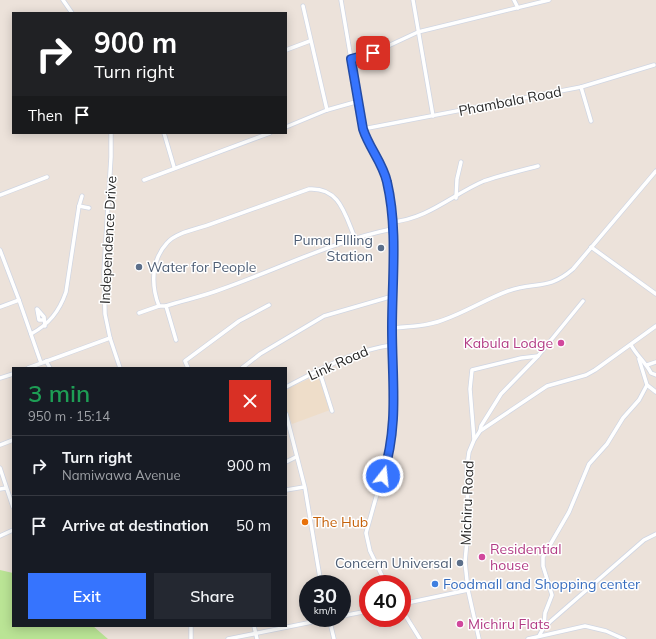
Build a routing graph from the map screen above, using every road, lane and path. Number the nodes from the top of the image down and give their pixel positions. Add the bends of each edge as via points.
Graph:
1 (63, 0) edge
2 (341, 0) edge
3 (413, 0) edge
4 (514, 0) edge
5 (548, 0) edge
6 (303, 6) dead end
7 (518, 8) junction
8 (71, 12) edge
9 (418, 32) junction
10 (310, 41) junction
11 (287, 50) edge
12 (351, 59) junction
13 (654, 65) dead end
14 (581, 87) junction
15 (359, 101) junction
16 (327, 110) junction
17 (433, 116) junction
18 (591, 121) dead end
19 (287, 127) edge
20 (363, 129) junction
21 (111, 134) edge
22 (164, 134) edge
23 (267, 134) edge
24 (461, 162) dead end
25 (538, 166) dead end
26 (174, 167) junction
27 (656, 171) edge
28 (47, 177) dead end
29 (144, 180) dead end
30 (0, 195) edge
31 (82, 196) dead end
32 (456, 198) junction
33 (79, 206) junction
34 (89, 208) dead end
35 (392, 222) junction
36 (392, 229) junction
37 (355, 238) junction
38 (591, 247) junction
39 (0, 250) edge
40 (656, 294) edge
41 (393, 296) junction
42 (18, 300) junction
43 (582, 301) dead end
44 (269, 305) dead end
45 (0, 306) edge
46 (159, 306) junction
47 (166, 306) junction
48 (139, 312) dead end
49 (43, 320) dead end
50 (45, 326) junction
51 (656, 326) edge
52 (392, 328) junction
53 (31, 334) junction
54 (110, 338) junction
55 (176, 340) dead end
56 (392, 345) junction
57 (631, 345) junction
58 (538, 356) junction
59 (639, 359) junction
60 (46, 361) junction
61 (656, 362) edge
62 (41, 363) junction
63 (647, 365) junction
64 (31, 367) edge
65 (49, 367) edge
66 (120, 367) edge
67 (188, 367) edge
68 (243, 367) edge
69 (320, 370) junction
70 (12, 374) edge
71 (656, 375) edge
72 (0, 378) edge
73 (647, 385) junction
74 (287, 386) edge
75 (656, 392) edge
76 (332, 411) dead end
77 (287, 418) edge
78 (480, 431) junction
79 (12, 440) edge
80 (474, 440) junction
81 (0, 445) edge
82 (296, 457) junction
83 (287, 462) edge
84 (0, 468) edge
85 (304, 486) junction
86 (6, 488) junction
87 (0, 489) edge
88 (287, 490) edge
89 (12, 504) edge
90 (12, 530) edge
91 (656, 534) edge
92 (0, 536) edge
93 (319, 575) edge
94 (382, 575) edge
95 (468, 590) junction
96 (411, 602) edge
97 (299, 624) edge
98 (411, 624) edge
99 (191, 627) edge
100 (254, 627) edge
101 (286, 627) edge
102 (287, 627) edge
103 (332, 627) edge
104 (544, 627) junction
105 (256, 633) junction
106 (539, 636) junction
107 (191, 639) edge
108 (228, 639) edge
109 (257, 639) edge
110 (334, 639) edge
111 (420, 639) edge
112 (478, 639) edge
113 (528, 639) edge
114 (624, 639) edge

1 - 8 street
2 - 12 street
3 - 9 street
4 - 7 street
5 - 7 street
6 - 10 street
7 - 9 street
9 - 12 street via 373,53
9 - 17 street
10 - 11 street
10 - 16 street
12 - 15 street
13 - 14 street, Phambala Road
14 - 17 street, Phambala Road
14 - 18 street
15 - 16 street
15 - 20 street
16 - 19 street
17 - 20 street, Phambala Road
20 - 35 street via 366,140 384,170
21 - 54 street, Independence Drive via 104,292
22 - 26 street
23 - 26 street
24 - 32 street
25 - 32 street via 484,182
26 - 29 street
27 - 38 street
28 - 30 street
31 - 33 street
32 - 35 street via 413,218
33 - 34 street
33 - 50 street via 66,292 62,304
35 - 36 street
36 - 37 street
36 - 41 street
37 - 46 street via 340,202 323,191 309,189 168,242 154,267 154,292
37 - 47 street via 222,290
38 - 40 street
38 - 52 street via 560,280 509,290 432,324
39 - 42 street
41 - 52 street
41 - 68 street via 324,316 260,354
42 - 45 street
42 - 53 street
43 - 58 street
44 - 67 street via 239,321 185,361
46 - 47 street
46 - 48 street
47 - 55 street
49 - 50 street
50 - 53 street
51 - 57 street, Michiru Road
52 - 56 street
53 - 62 street
54 - 60 street
54 - 66 street, Independence Drive
56 - 69 street, Link Road via 359,352
56 - 94 street via 393,437 366,533 370,552
57 - 59 street
57 - 78 street, Michiru Road via 590,373 547,386
58 - 78 street via 502,394
58 - 80 street via 472,370 470,390
59 - 63 street
59 - 73 street
60 - 62 street
60 - 65 street
61 - 63 street
62 - 64 street
63 - 71 street via 650,373
69 - 74 street, Link Road
69 - 76 street
70 - 72 street
73 - 75 street
73 - 104 street via 607,444 589,464 569,512 543,557 543,566 552,595 545,613
77 - 82 street
78 - 80 street, Michiru Road
79 - 81 street
80 - 95 street, Michiru Road via 467,466 468,530 465,565
82 - 83 street
82 - 85 street
84 - 86 street
85 - 88 street
85 - 93 street
86 - 87 street
86 - 89 street
90 - 92 street
91 - 104 street via 638,545
95 - 96 street
95 - 112 street, Michiru Road
97 - 102 street
98 - 111 street
99 - 107 street
100 - 105 street
101 - 105 street
103 - 110 street
104 - 106 street
105 - 108 street
105 - 109 street
106 - 113 street
106 - 114 street via 585,626

